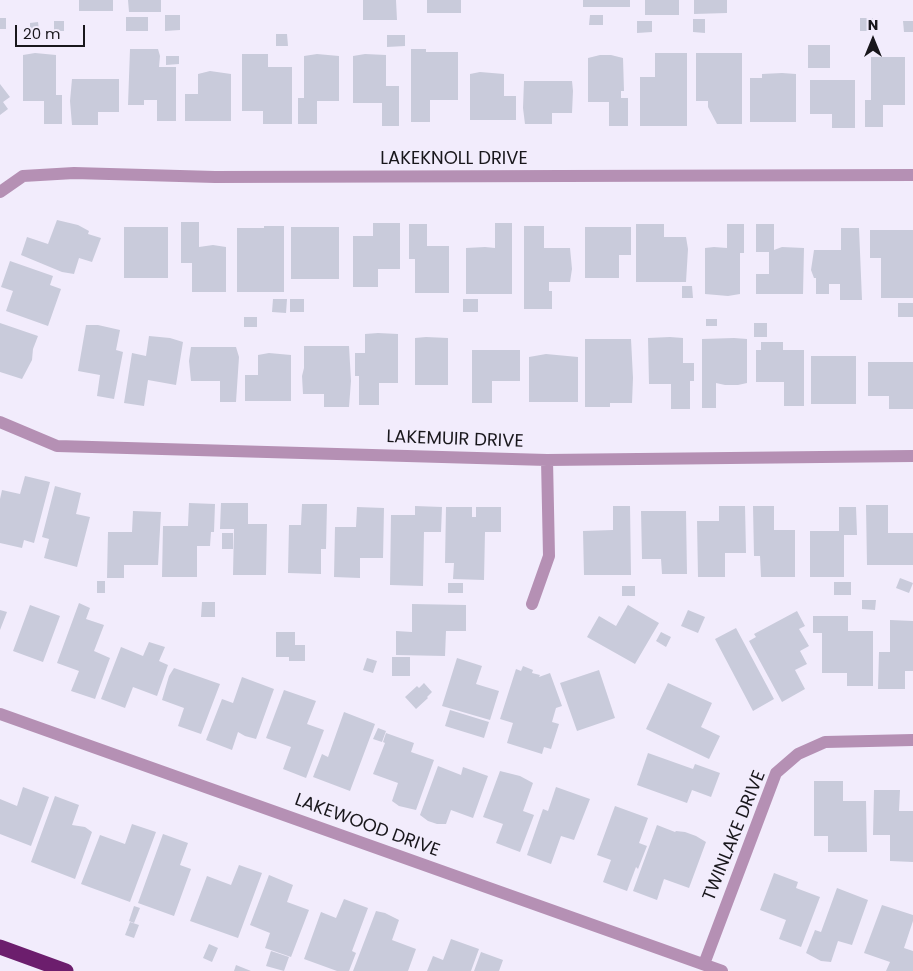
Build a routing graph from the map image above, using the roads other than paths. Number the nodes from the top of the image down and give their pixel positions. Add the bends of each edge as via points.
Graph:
1 (913, 175) edge
2 (0, 192) edge
3 (0, 422) edge
4 (913, 456) edge
5 (547, 460) junction
6 (532, 604) dead end
7 (0, 714) edge
8 (913, 740) edge
9 (0, 947) edge
10 (704, 964) junction
11 (66, 971) edge
12 (722, 971) edge

1 - 2 street, LAKEKNOLL DRIVE via 215,177 74,173 23,176
3 - 5 street, LAKEMUIR DRIVE via 57,446
4 - 5 street, LAKEMUIR DRIVE
5 - 6 street via 549,556
7 - 10 street, LAKEWOOD DRIVE
8 - 10 street, TWINLAKE DRIVE via 825,742 798,754 776,773
9 - 11 highway
10 - 12 street, LAKEWOOD DRIVE

